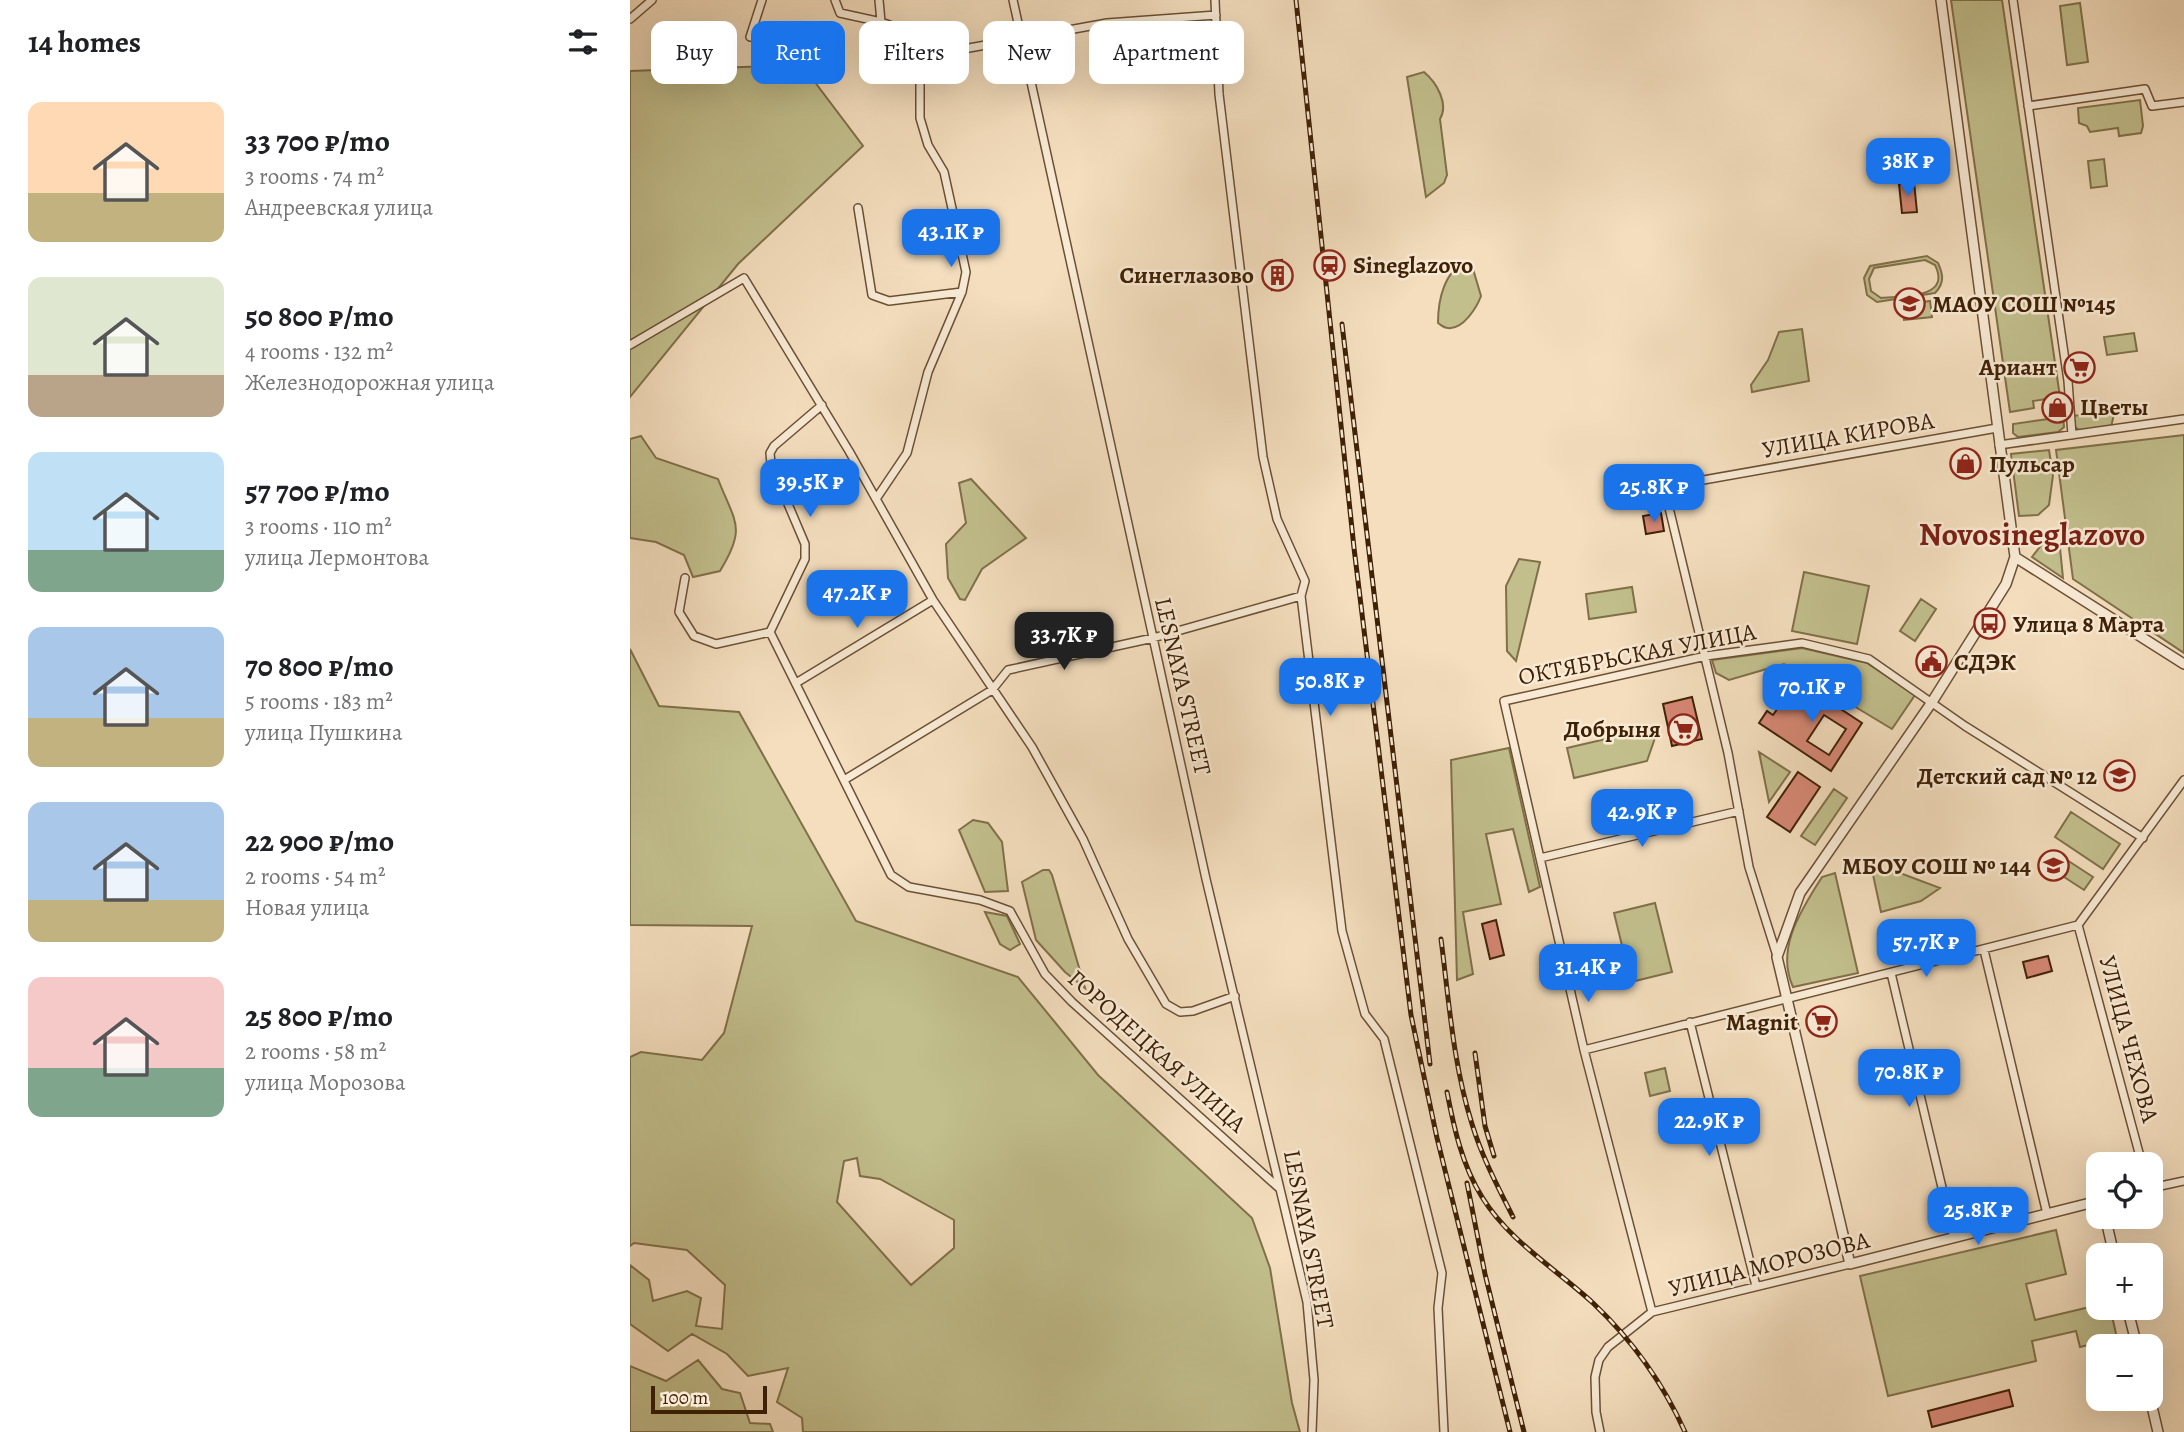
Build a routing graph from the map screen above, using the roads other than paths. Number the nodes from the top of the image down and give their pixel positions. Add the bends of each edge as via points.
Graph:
1 (652, 0) edge
2 (835, 0) edge
3 (879, 0) edge
4 (1013, 0) edge
5 (1215, 0) edge
6 (1941, 0) edge
7 (2013, 0) edge
8 (761, 1) edge
9 (1216, 15) junction
10 (630, 19) edge
11 (875, 21) edge
12 (881, 21) edge
13 (1017, 21) edge
14 (1075, 29) edge
15 (750, 37) dead end
16 (920, 84) edge
17 (1031, 84) edge
18 (2184, 102) edge
19 (2028, 106) junction
20 (858, 208) dead end
21 (962, 292) junction
22 (630, 345) edge
23 (822, 405) junction
24 (2184, 419) edge
25 (1997, 428) junction
26 (2072, 435) junction
27 (1999, 445) junction
28 (876, 499) junction
29 (2015, 557) junction
30 (685, 578) dead end
31 (1301, 596) junction
32 (933, 600) junction
33 (769, 632) junction
34 (1153, 638) junction
35 (1706, 656) junction
36 (2184, 664) edge
37 (796, 683) junction
38 (992, 690) junction
39 (1932, 702) junction
40 (844, 780) junction
41 (2184, 780) edge
42 (1739, 811) junction
43 (2143, 838) junction
44 (1540, 858) junction
45 (2078, 925) junction
46 (1984, 950) junction
47 (1777, 957) junction
48 (1891, 973) junction
49 (1235, 996) junction
50 (1786, 999) junction
51 (1690, 1022) junction
52 (1584, 1049) junction
53 (2139, 1152) edge
54 (2184, 1181) edge
55 (2163, 1185) edge
56 (1280, 1189) junction
57 (2086, 1204) edge
58 (2047, 1214) junction
59 (1954, 1238) junction
60 (1850, 1264) junction
61 (1756, 1286) junction
62 (1652, 1311) junction
63 (2153, 1411) edge
64 (1312, 1432) edge
65 (1444, 1432) edge
66 (1600, 1432) edge
67 (2158, 1432) edge

1 - 10 street
2 - 11 street via 840,13
3 - 12 street
4 - 13 street, LESNAYA STREET
5 - 9 street
6 - 25 street
7 - 19 street
8 - 15 street
9 - 14 street
9 - 31 street via 1219,94 1263,457 1277,519 1305,581
16 - 21 street via 920,118 944,173 966,272
17 - 34 street, LESNAYA STREET
18 - 19 street via 2151,106 2145,89
19 - 26 street
20 - 21 street via 872,295 889,300
21 - 28 street via 928,372 906,453
22 - 23 street via 744,278
23 - 28 street
23 - 33 street via 770,453 805,544 805,559
24 - 26 street
25 - 27 street
25 - 35 street, УЛИЦА КИРОВА via 1664,487
26 - 27 street
27 - 29 street
28 - 32 street
29 - 36 street
29 - 39 street via 2006,584
30 - 33 street via 680,612 694,636 716,644
31 - 34 street
31 - 65 street via 1342,931 1365,1014 1384,1039 1442,1273 1438,1308
32 - 37 street
32 - 38 street
33 - 37 street, ГОРОДЕЦКАЯ УЛИЦА
34 - 38 street via 1008,670
34 - 49 street, LESNAYA STREET
35 - 39 street, ОКТЯБРЬСКАЯ УЛИЦА via 1802,643 1869,659
35 - 42 street
35 - 44 street, ОКТЯБРЬСКАЯ УЛИЦА via 1504,701
37 - 40 street, ГОРОДЕЦКАЯ УЛИЦА
38 - 40 street
38 - 49 street via 1083,839 1128,939 1166,1004 1180,1012 1193,1011
39 - 43 street, ОКТЯБРЬСКАЯ УЛИЦА
39 - 47 street via 1800,893
40 - 56 street, ГОРОДЕЦКАЯ УЛИЦА via 899,883 1010,911 1045,974 1072,1002
41 - 43 street
42 - 44 street
42 - 47 street via 1750,872
43 - 45 street
44 - 52 street
45 - 46 street
45 - 53 street, УЛИЦА ЧЕХОВА
46 - 48 street
46 - 58 street
47 - 50 street
48 - 50 street
48 - 59 street
49 - 56 street, LESNAYA STREET
50 - 51 street
50 - 60 street
51 - 52 street
51 - 61 street
52 - 62 street
54 - 55 street
56 - 64 street, LESNAYA STREET via 1307,1302 1314,1380
57 - 58 street, УЛИЦА МОРОЗОВА
58 - 59 street, УЛИЦА МОРОЗОВА
59 - 60 street, УЛИЦА МОРОЗОВА
60 - 61 street, УЛИЦА МОРОЗОВА
61 - 62 street, УЛИЦА МОРОЗОВА
62 - 66 street via 1599,1360 1595,1377
63 - 67 street

